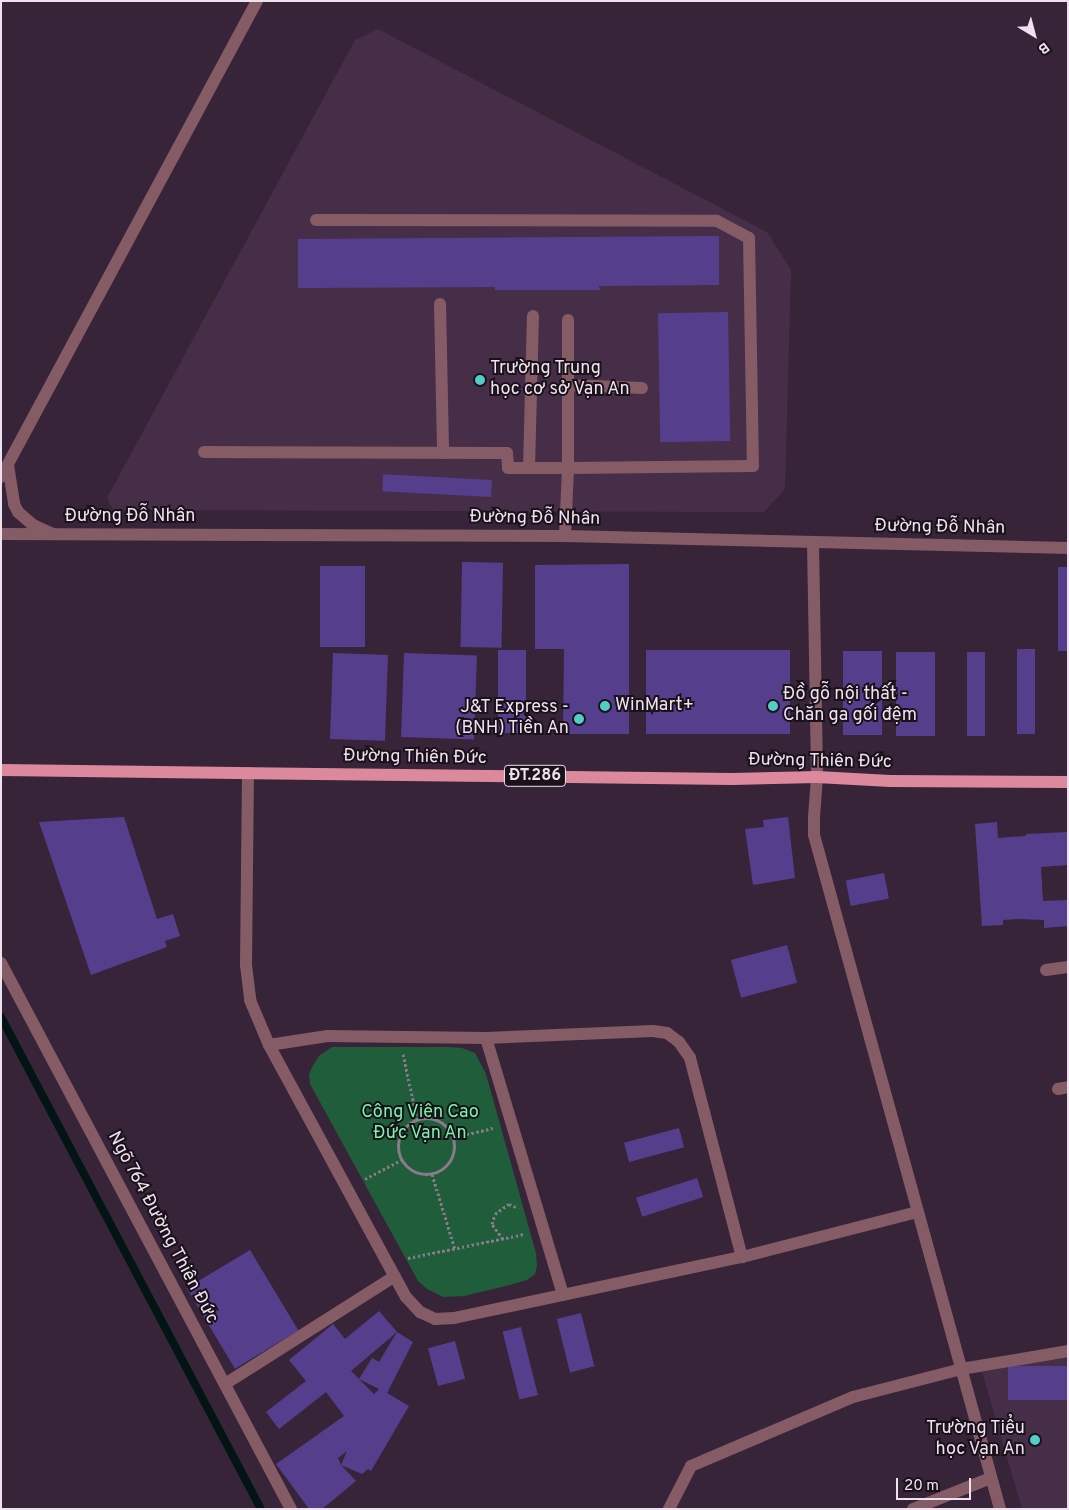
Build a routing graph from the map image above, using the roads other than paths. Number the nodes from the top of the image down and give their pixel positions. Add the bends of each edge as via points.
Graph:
1 (257, 1) edge
2 (316, 220) dead end
3 (440, 304) dead end
4 (533, 316) dead end
5 (568, 320) dead end
6 (568, 385) junction
7 (642, 388) dead end
8 (204, 452) dead end
9 (443, 453) junction
10 (8, 464) junction
11 (529, 468) junction
12 (568, 468) junction
13 (1, 477) edge
14 (1, 534) edge
15 (55, 534) junction
16 (565, 536) junction
17 (813, 543) junction
18 (1068, 548) edge
19 (1, 770) edge
20 (248, 773) junction
21 (817, 777) junction
22 (1068, 782) edge
23 (1, 963) edge
24 (1068, 966) edge
25 (1046, 970) dead end
26 (486, 1038) junction
27 (269, 1045) junction
28 (917, 1212) junction
29 (742, 1257) junction
30 (395, 1276) junction
31 (563, 1295) junction
32 (1068, 1351) edge
33 (961, 1369) junction
34 (225, 1384) junction
35 (991, 1478) junction
36 (291, 1509) edge
37 (669, 1509) edge
38 (913, 1509) edge
39 (1000, 1509) edge

1 - 10 street
2 - 12 street via 717,221 749,238 753,466
3 - 9 street
4 - 11 street
5 - 6 street
6 - 7 street
6 - 12 street
8 - 9 street
9 - 11 street via 508,453 508,468
10 - 13 street
10 - 15 street via 18,512 33,525
11 - 12 street
12 - 16 street
14 - 15 street, Đường Đỗ Nhân
15 - 16 street, Đường Đỗ Nhân
16 - 17 street, Đường Đỗ Nhân
17 - 18 street, Đường Đỗ Nhân
17 - 21 street
19 - 20 main road, Đường Thiên Đức / ĐT.286
20 - 21 main road, Đường Thiên Đức / ĐT.286 via 732,779
20 - 27 street via 246,965 250,1000
21 - 22 main road, Đường Thiên Đức / ĐT.286 via 890,781
21 - 28 street via 814,817 817,845
23 - 34 street, Ngõ 764 Đường Thiên Đức
24 - 25 street
26 - 27 street via 327,1036
26 - 29 street via 653,1030 666,1033 679,1042 690,1058 697,1080
26 - 31 street
27 - 30 street
28 - 29 street
28 - 33 street
29 - 31 street
30 - 31 street via 406,1297 420,1312 435,1319 454,1318
30 - 34 street
32 - 33 street
33 - 35 street
33 - 37 street via 853,1397 691,1466
34 - 36 street, Ngõ 764 Đường Thiên Đức
35 - 38 street
35 - 39 street

